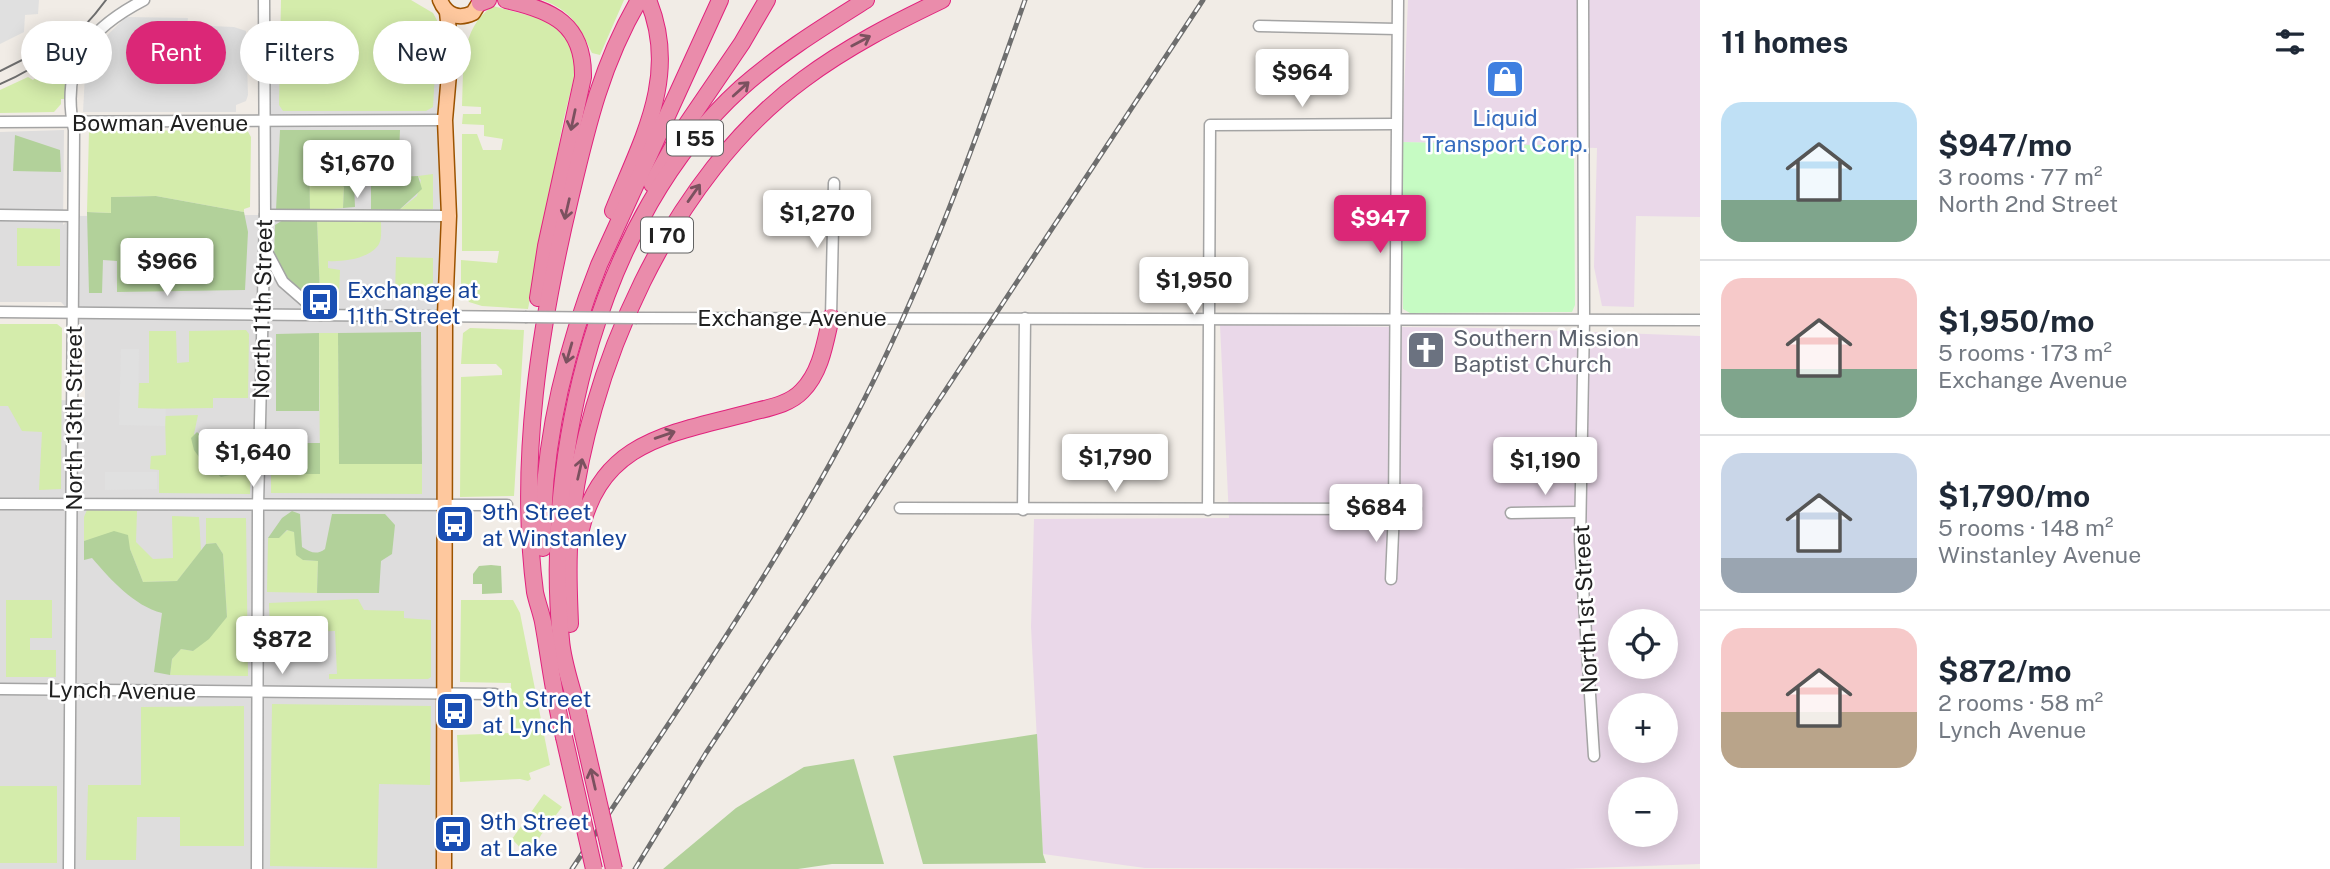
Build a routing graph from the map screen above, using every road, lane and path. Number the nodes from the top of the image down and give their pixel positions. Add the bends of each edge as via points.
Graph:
1 (144, 0) edge
2 (264, 0) edge
3 (506, 0) edge
4 (639, 0) edge
5 (648, 0) edge
6 (720, 0) edge
7 (761, 0) edge
8 (767, 0) edge
9 (866, 0) edge
10 (942, 0) edge
11 (1398, 0) edge
12 (1583, 0) edge
13 (483, 1) edge
14 (441, 3) edge
15 (466, 16) junction
16 (445, 21) edge
17 (464, 21) edge
18 (754, 24) junction
19 (1259, 26) dead end
20 (1397, 29) junction
21 (449, 84) edge
22 (446, 120) junction
23 (0, 122) edge
24 (73, 122) junction
25 (265, 122) junction
26 (1395, 124) junction
27 (834, 183) dead end
28 (0, 215) edge
29 (265, 215) junction
30 (73, 216) junction
31 (449, 216) junction
32 (264, 245) junction
33 (599, 265) junction
34 (0, 312) edge
35 (72, 313) junction
36 (261, 315) junction
37 (321, 315) junction
38 (445, 315) junction
39 (831, 317) junction
40 (1025, 318) junction
41 (1209, 318) junction
42 (1395, 318) junction
43 (1584, 320) junction
44 (1700, 320) edge
45 (594, 333) junction
46 (532, 457) junction
47 (0, 504) edge
48 (73, 504) junction
49 (258, 505) junction
50 (507, 505) dead end
51 (444, 506) junction
52 (900, 508) dead end
53 (1416, 509) dead end
54 (1023, 510) junction
55 (1208, 510) junction
56 (1394, 511) junction
57 (1580, 512) junction
58 (1510, 513) dead end
59 (1391, 579) dead end
60 (568, 586) junction
61 (542, 622) junction
62 (571, 679) junction
63 (0, 689) edge
64 (69, 689) junction
65 (257, 691) junction
66 (443, 693) junction
67 (495, 694) dead end
68 (1594, 756) dead end
69 (69, 869) edge
70 (257, 869) edge
71 (444, 869) edge
72 (594, 869) edge
73 (614, 869) edge

1 - 24 street, North 13th Street via 102,25 80,53 72,76
2 - 25 street, North 11th Street
3 -> 46 highway via 555,16 568,27 583,60 531,345 525,428
4 -> 46 highway via 608,60 590,113 547,299
5 - 33 highway via 662,52 660,84 606,229
6 - 33 highway, I 55
7 - 18 highway
8 - 18 highway
45 -> 9 highway, I 55 via 638,229 699,133 775,60
60 -> 10 highway, I 70 via 577,482 592,418 615,345 673,224 723,154 774,103 851,47
11 - 20 street
12 - 43 street, North 1st Street
13 - 15 main road
14 - 15 main road via 458,17
14 - 16 main road
15 - 17 main road
18 - 45 highway via 651,185 606,282
19 - 20 street
20 - 26 street
21 - 22 main road
22 - 25 street, Bowman Avenue
22 - 31 main road
23 - 24 street, Bowman Avenue
24 - 25 street, Bowman Avenue
24 - 30 street, North 13th Street
25 - 29 street, North 11th Street
26 - 41 street via 1210,125
26 - 42 street
27 - 39 street
28 - 30 street
29 - 31 street
29 - 32 street, North 11th Street
30 - 35 street, North 13th Street
31 - 38 main road
32 - 36 street, North 11th Street
32 - 37 street via 284,282
33 -> 61 highway, I 55 via 582,307 555,404 542,527
34 - 35 street, Exchange Avenue
35 - 36 street, Exchange Avenue
35 - 48 street, North 13th Street
36 - 37 street, Exchange Avenue
36 - 49 street, North 11th Street
37 - 38 street, Exchange Avenue
38 - 39 street, Exchange Avenue, bridge
38 - 51 main road
39 - 40 street, Exchange Avenue
60 -> 39 highway via 575,574 582,522 591,498 611,471 632,451 661,435 779,405 801,392 815,374
40 - 41 street, Exchange Avenue
40 - 54 street
41 - 42 street, Exchange Avenue
41 - 55 street
42 - 43 street, Exchange Avenue
42 - 56 street
43 - 44 street, Exchange Avenue
43 - 57 street, North 1st Street
45 - 62 highway, I 55 via 572,413 558,510 558,605 563,656
46 - 61 highway via 533,562
47 - 48 street
48 - 49 street
48 - 64 street, North 13th Street
49 - 51 street
49 - 65 street, North 11th Street
50 - 51 street
51 - 66 main road
52 - 54 street
53 - 56 street
54 - 55 street
55 - 56 street
56 - 59 street
57 - 58 street
57 - 68 street, North 1st Street
60 - 62 highway, I 70
61 - 72 highway, I 55, bridge
73 -> 62 highway, I 55, bridge
63 - 64 street, Lynch Avenue
64 - 65 street, Lynch Avenue
64 - 69 street, North 13th Street
65 - 66 street, Lynch Avenue
65 - 70 street, North 11th Street
66 - 67 street, Lynch Avenue
66 - 71 main road

